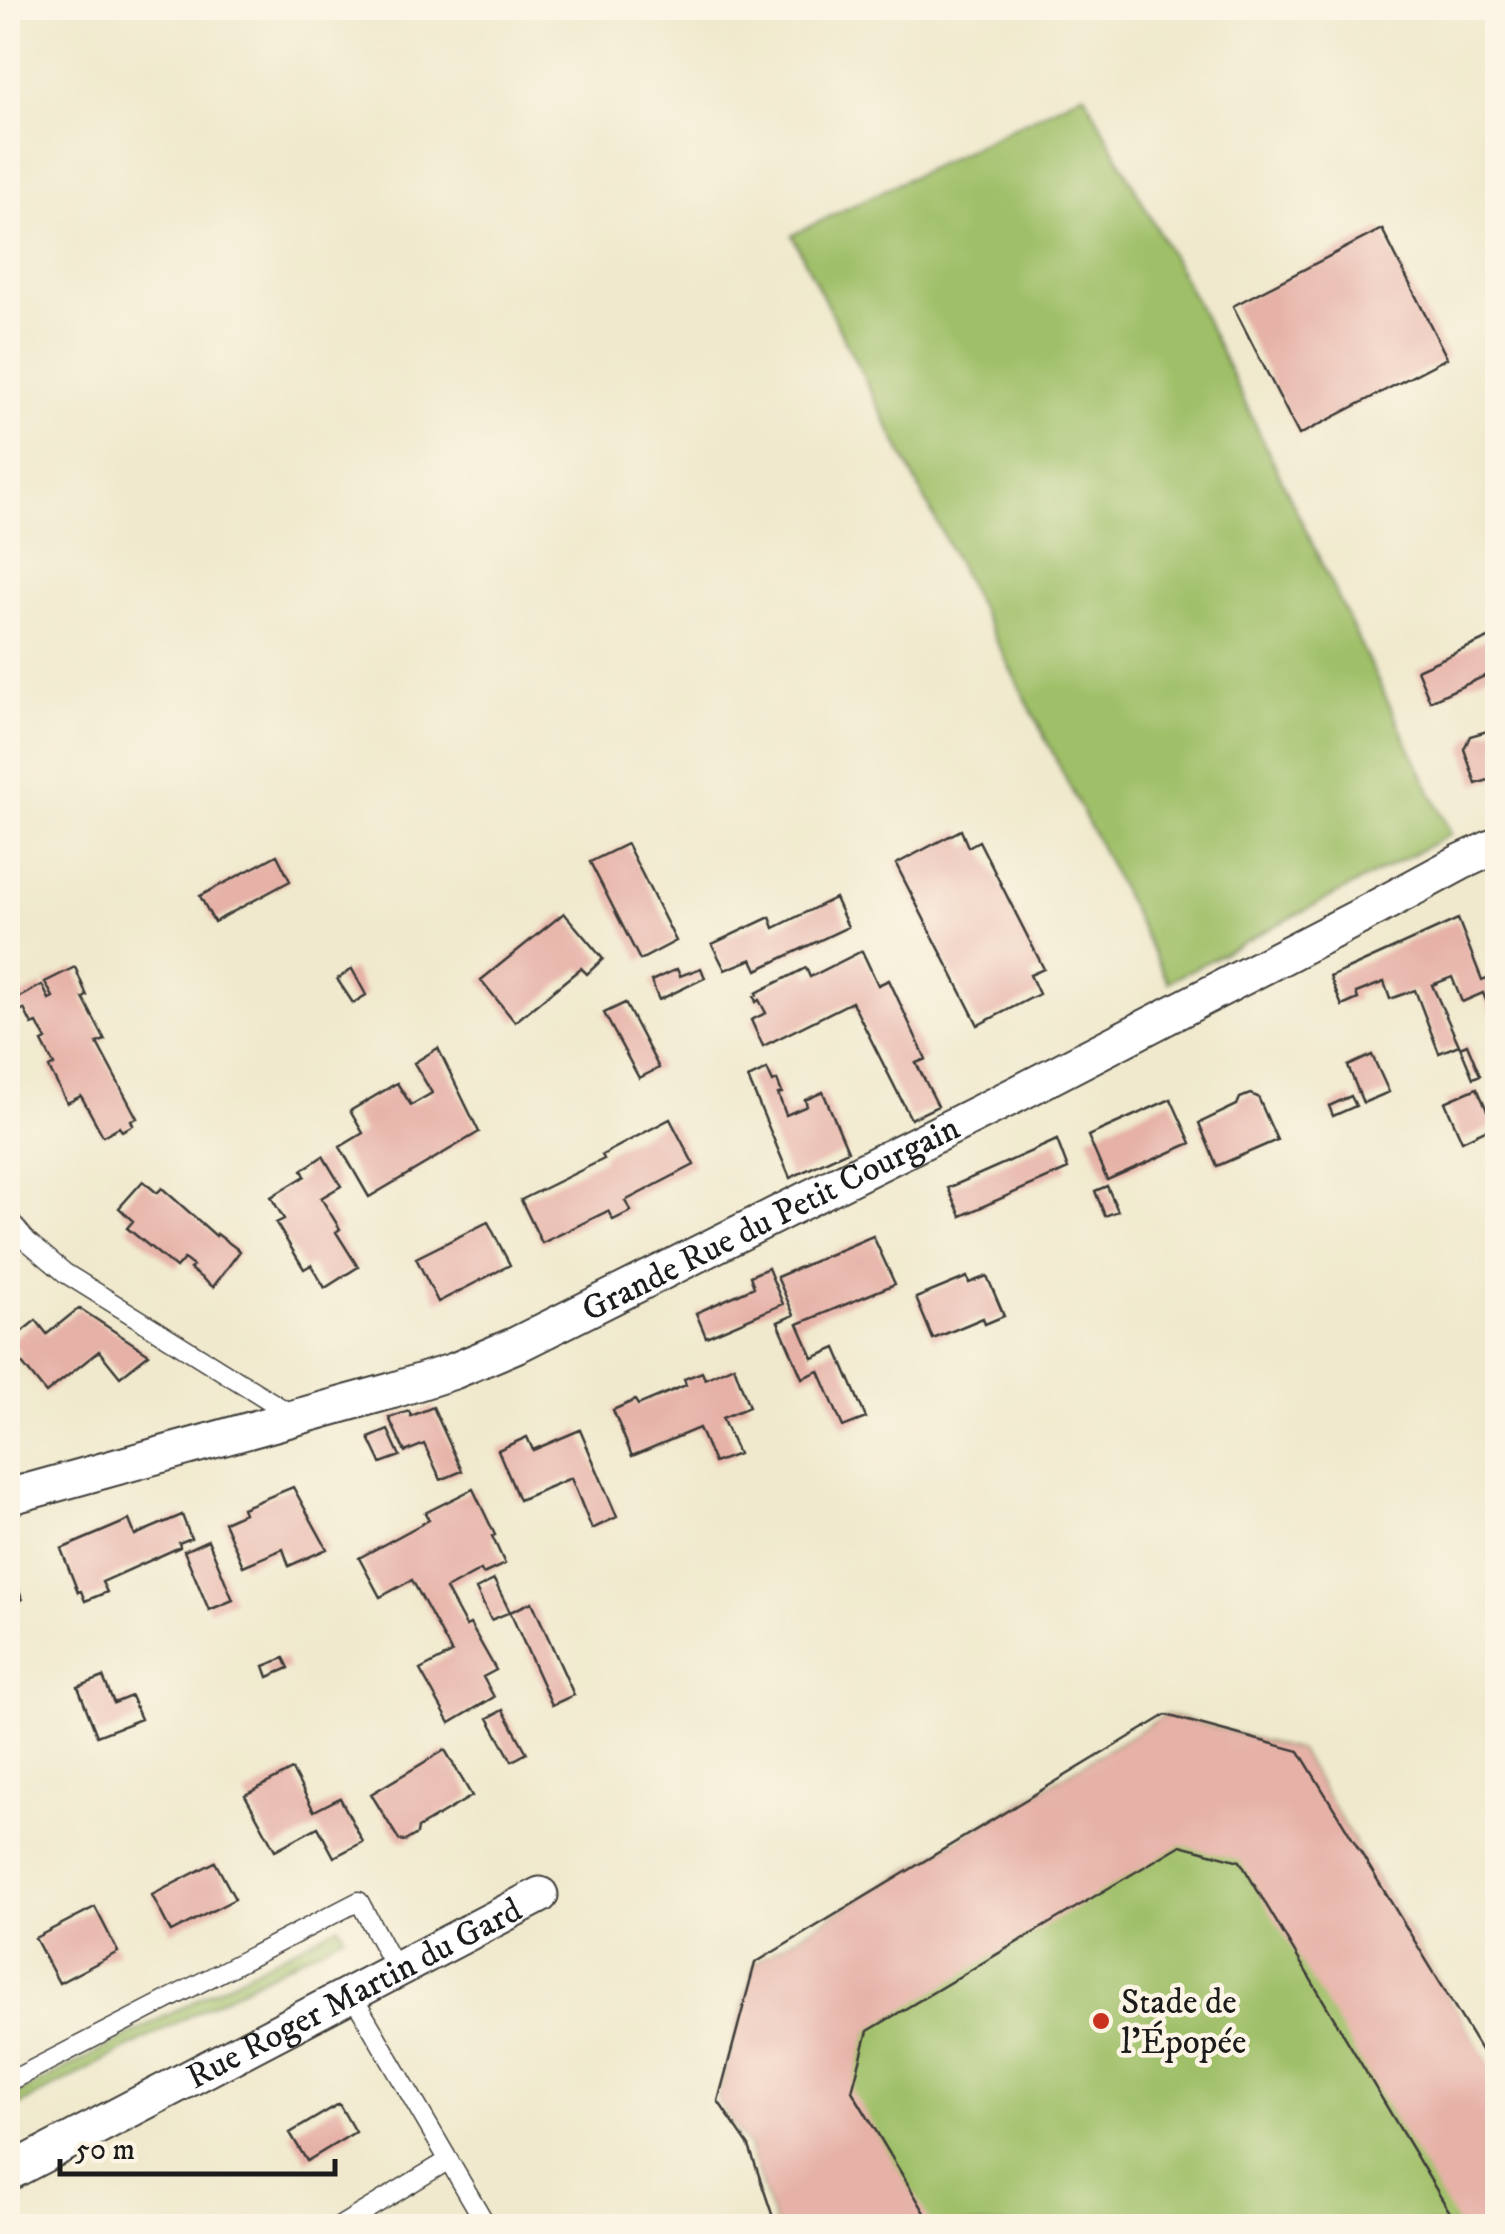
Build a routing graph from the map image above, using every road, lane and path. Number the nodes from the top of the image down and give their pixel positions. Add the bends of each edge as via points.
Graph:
1 (1498, 844) edge
2 (8, 1218) edge
3 (298, 1418) junction
4 (8, 1497) edge
5 (540, 1894) dead end
6 (396, 1970) junction
7 (352, 1993) junction
8 (8, 2082) edge
9 (448, 2160) junction
10 (8, 2173) edge
11 (340, 2226) edge
12 (487, 2226) edge

1 - 3 street, Grande Rue du Petit Courgain via 560,1324 454,1371
2 - 3 lane via 65,1273
3 - 4 street, Grande Rue du Petit Courgain
5 - 6 street, Rue Roger Martin du Gard
6 - 7 street, Rue Roger Martin du Gard
6 - 8 lane via 359,1900
7 - 9 lane
7 - 10 street, Rue Roger Martin du Gard
9 - 11 lane
9 - 12 lane

